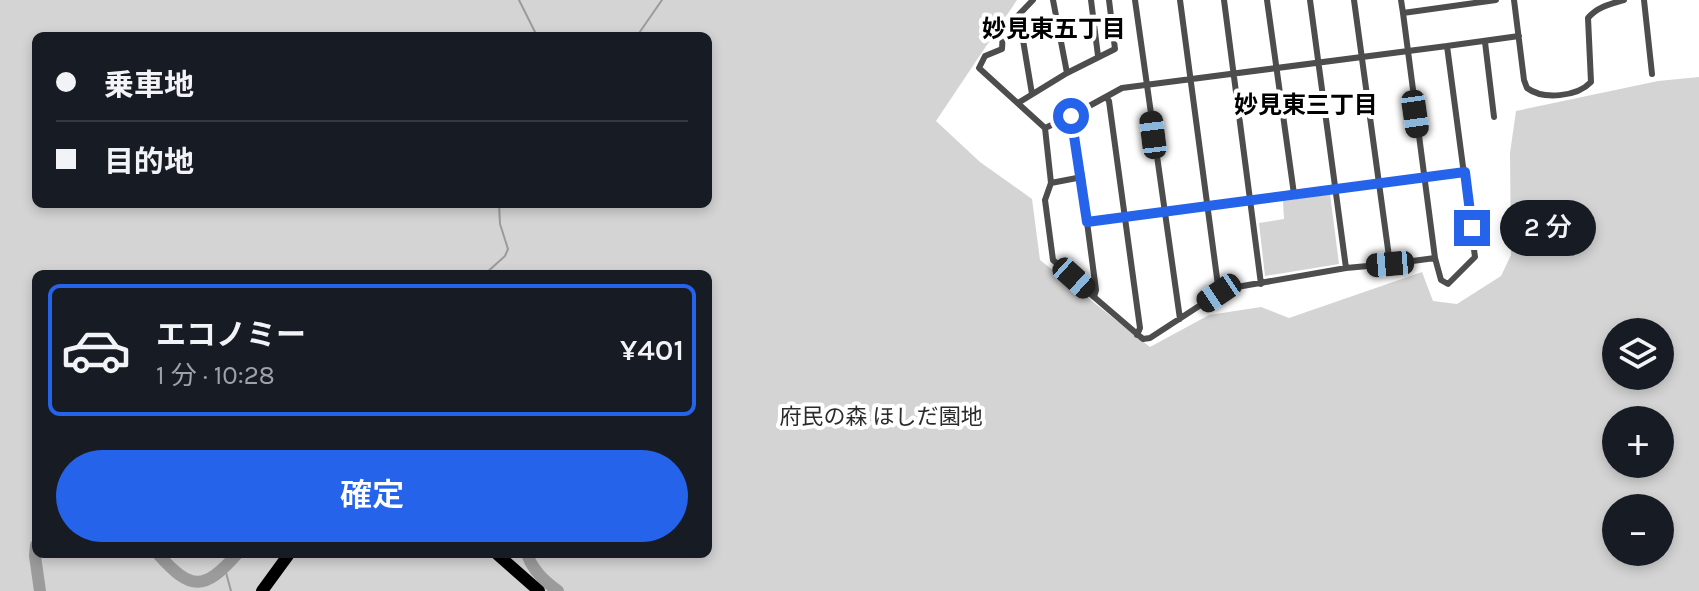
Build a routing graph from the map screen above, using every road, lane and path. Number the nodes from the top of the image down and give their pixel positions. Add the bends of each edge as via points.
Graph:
1 (1033, 0) edge
2 (1053, 0) edge
3 (1091, 0) edge
4 (1109, 0) edge
5 (1135, 0) edge
6 (1180, 0) edge
7 (1224, 0) edge
8 (1267, 0) edge
9 (1310, 0) edge
10 (1354, 0) edge
11 (1401, 0) edge
12 (1496, 0) edge
13 (1514, 0) edge
14 (1624, 0) edge
15 (1644, 0) edge
16 (1403, 13) junction
17 (1019, 16) junction
18 (1519, 36) junction
19 (1485, 42) junction
20 (1447, 46) junction
21 (1407, 51) junction
22 (1098, 56) junction
23 (1361, 57) junction
24 (1318, 62) junction
25 (1276, 68) junction
26 (1067, 73) junction
27 (1233, 74) junction
28 (1652, 74) dead end
29 (1192, 78) junction
30 (1147, 84) junction
31 (1032, 94) junction
32 (1106, 97) junction
33 (1018, 103) junction
34 (1071, 116) junction
35 (1494, 117) dead end
36 (1045, 128) junction
37 (1465, 172) junction
38 (1082, 177) junction
39 (1424, 177) junction
40 (1051, 183) junction
41 (1379, 183) junction
42 (1333, 190) junction
43 (1294, 194) junction
44 (1251, 200) junction
45 (1207, 206) junction
46 (1163, 211) junction
47 (1124, 217) junction
48 (1087, 222) junction
49 (1435, 258) junction
50 (1390, 264) junction
51 (1346, 268) junction
52 (1261, 284) junction
53 (1219, 293) junction
54 (1094, 297) junction
55 (1180, 319) junction
56 (1137, 335) junction
57 (286, 558) edge
58 (502, 558) edge
59 (262, 591) edge
60 (539, 591) edge

1 - 17 street
2 - 26 street
3 - 22 street
4 - 22 street via 1115,49
5 - 30 street
6 - 29 street
7 - 27 street
8 - 25 street
9 - 24 street
10 - 23 street
11 - 16 street
12 - 16 street
13 - 18 street
14 - 18 street via 1588,18 1593,73 1591,82 1578,92 1543,96 1527,88
15 - 28 street
16 - 21 street
17 - 31 street
17 - 33 street via 1003,31 1002,49 985,56 979,68
18 - 19 street
19 - 20 street
19 - 35 street
20 - 21 street
20 - 37 street
21 - 23 street
21 - 39 street
22 - 26 street
23 - 24 street
23 - 41 street
24 - 25 street
24 - 42 street
25 - 27 street
25 - 43 street
26 - 31 street
27 - 29 street
27 - 44 street
29 - 30 street
29 - 45 street
30 - 32 street
30 - 46 street
31 - 33 street
32 - 34 street
32 - 47 street
33 - 36 street
34 - 36 street
34 - 38 street
36 - 40 street
37 - 39 street
37 - 49 street via 1475,257 1448,284 1441,280
38 - 40 street
38 - 48 street
39 - 41 street
39 - 49 street
40 - 54 street via 1045,200 1053,260
41 - 42 street
41 - 50 street
42 - 43 street
42 - 51 street
43 - 44 street
44 - 45 street
44 - 52 street
45 - 46 street
45 - 53 street
46 - 47 street
46 - 55 street
47 - 48 street
47 - 56 street
48 - 54 street
49 - 50 street
50 - 51 street
51 - 52 street
52 - 53 street
53 - 55 street
54 - 56 street
55 - 56 street via 1150,338
57 - 59 highway
58 - 60 highway

